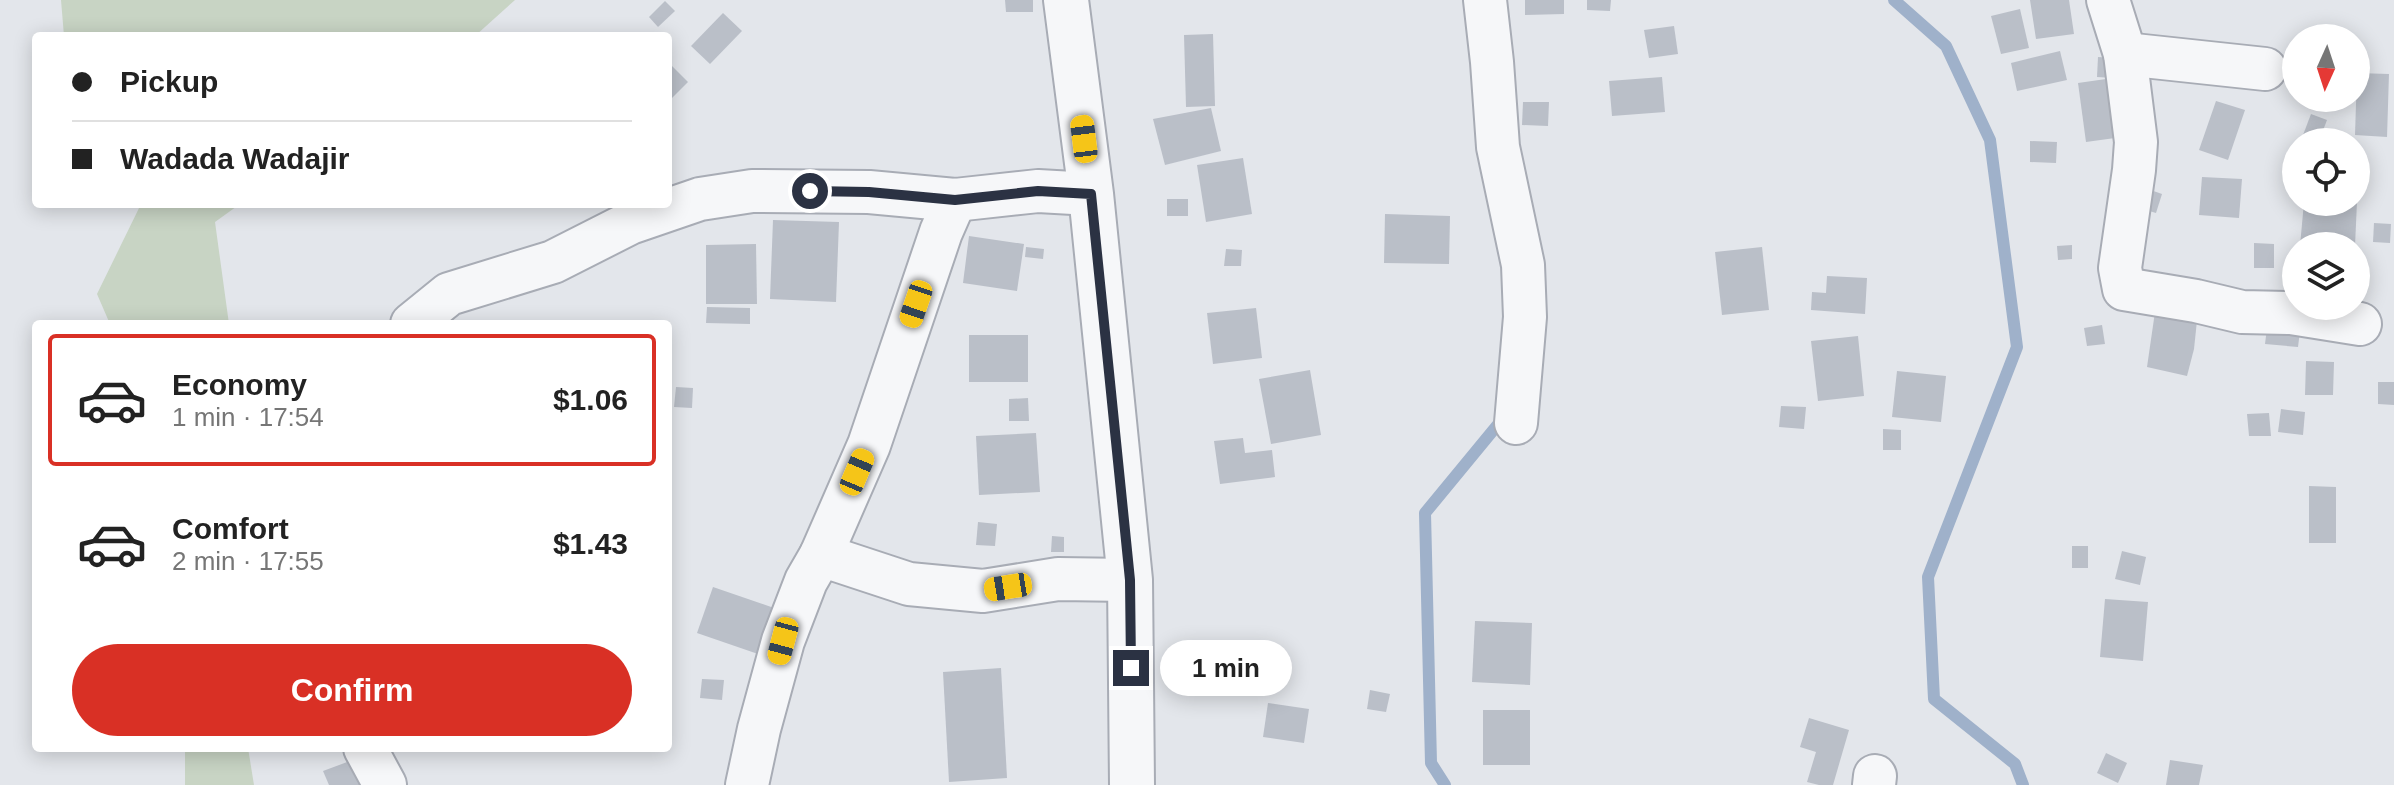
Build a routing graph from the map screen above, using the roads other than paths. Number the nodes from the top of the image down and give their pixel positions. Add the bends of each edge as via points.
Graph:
1 (1066, 0) edge
2 (1485, 0) edge
3 (2108, 0) edge
4 (2125, 54) junction
5 (2265, 69) dead end
6 (1091, 194) junction
7 (955, 200) junction
8 (417, 320) edge
9 (2360, 324) dead end
10 (1516, 423) dead end
11 (821, 555) junction
12 (1130, 580) junction
13 (367, 752) edge
14 (385, 785) edge
15 (747, 785) edge
16 (1132, 785) edge

1 - 6 street
2 - 10 street via 1498,147 1523,265 1525,317
3 - 4 street
4 - 5 street
4 - 9 street via 2136,142 2120,268 2124,289 2242,312
6 - 7 street via 1038,191
6 - 12 street
7 - 8 street via 869,192 752,191 700,199 630,223 553,262 449,294
7 - 11 street via 869,445
11 - 12 street via 909,584 983,591 1058,579
11 - 15 street via 783,641
12 - 16 street
13 - 14 street

